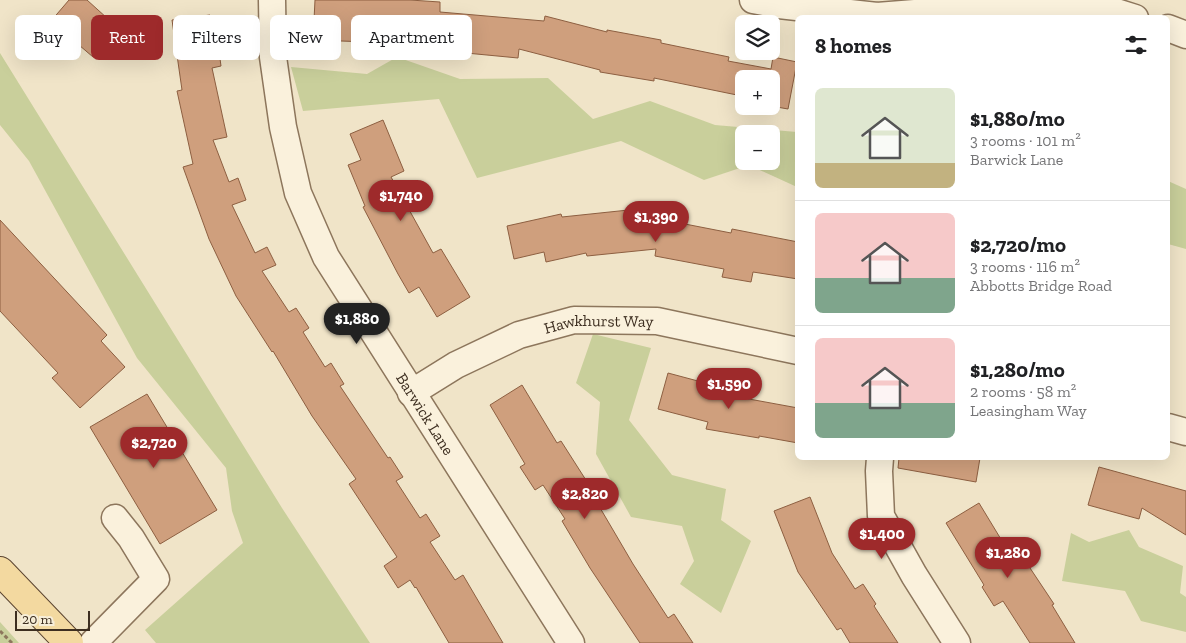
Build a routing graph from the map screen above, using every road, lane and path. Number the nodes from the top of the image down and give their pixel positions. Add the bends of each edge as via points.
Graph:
1 (272, 0) edge
2 (753, 0) edge
3 (867, 15) edge
4 (889, 15) edge
5 (1125, 15) edge
6 (1170, 29) edge
7 (1186, 35) edge
8 (795, 349) edge
9 (411, 393) junction
10 (1170, 428) edge
11 (1186, 432) edge
12 (880, 460) edge
13 (116, 518) dead end
14 (0, 572) edge
15 (0, 630) edge
16 (12, 643) edge
17 (69, 643) edge
18 (93, 643) edge
19 (571, 643) edge
20 (957, 643) edge

1 - 9 street, Barwick Lane via 273,57 283,127 298,193 326,257
2 - 3 street via 779,6
4 - 5 street via 1014,5 1091,4
6 - 7 street
8 - 9 street, Hawkhurst Way via 657,321 574,320 520,335 456,365
9 - 19 street, Barwick Lane
10 - 11 street
12 - 20 street via 881,516
13 - 18 street via 156,579
14 - 17 main road
15 - 16 path

